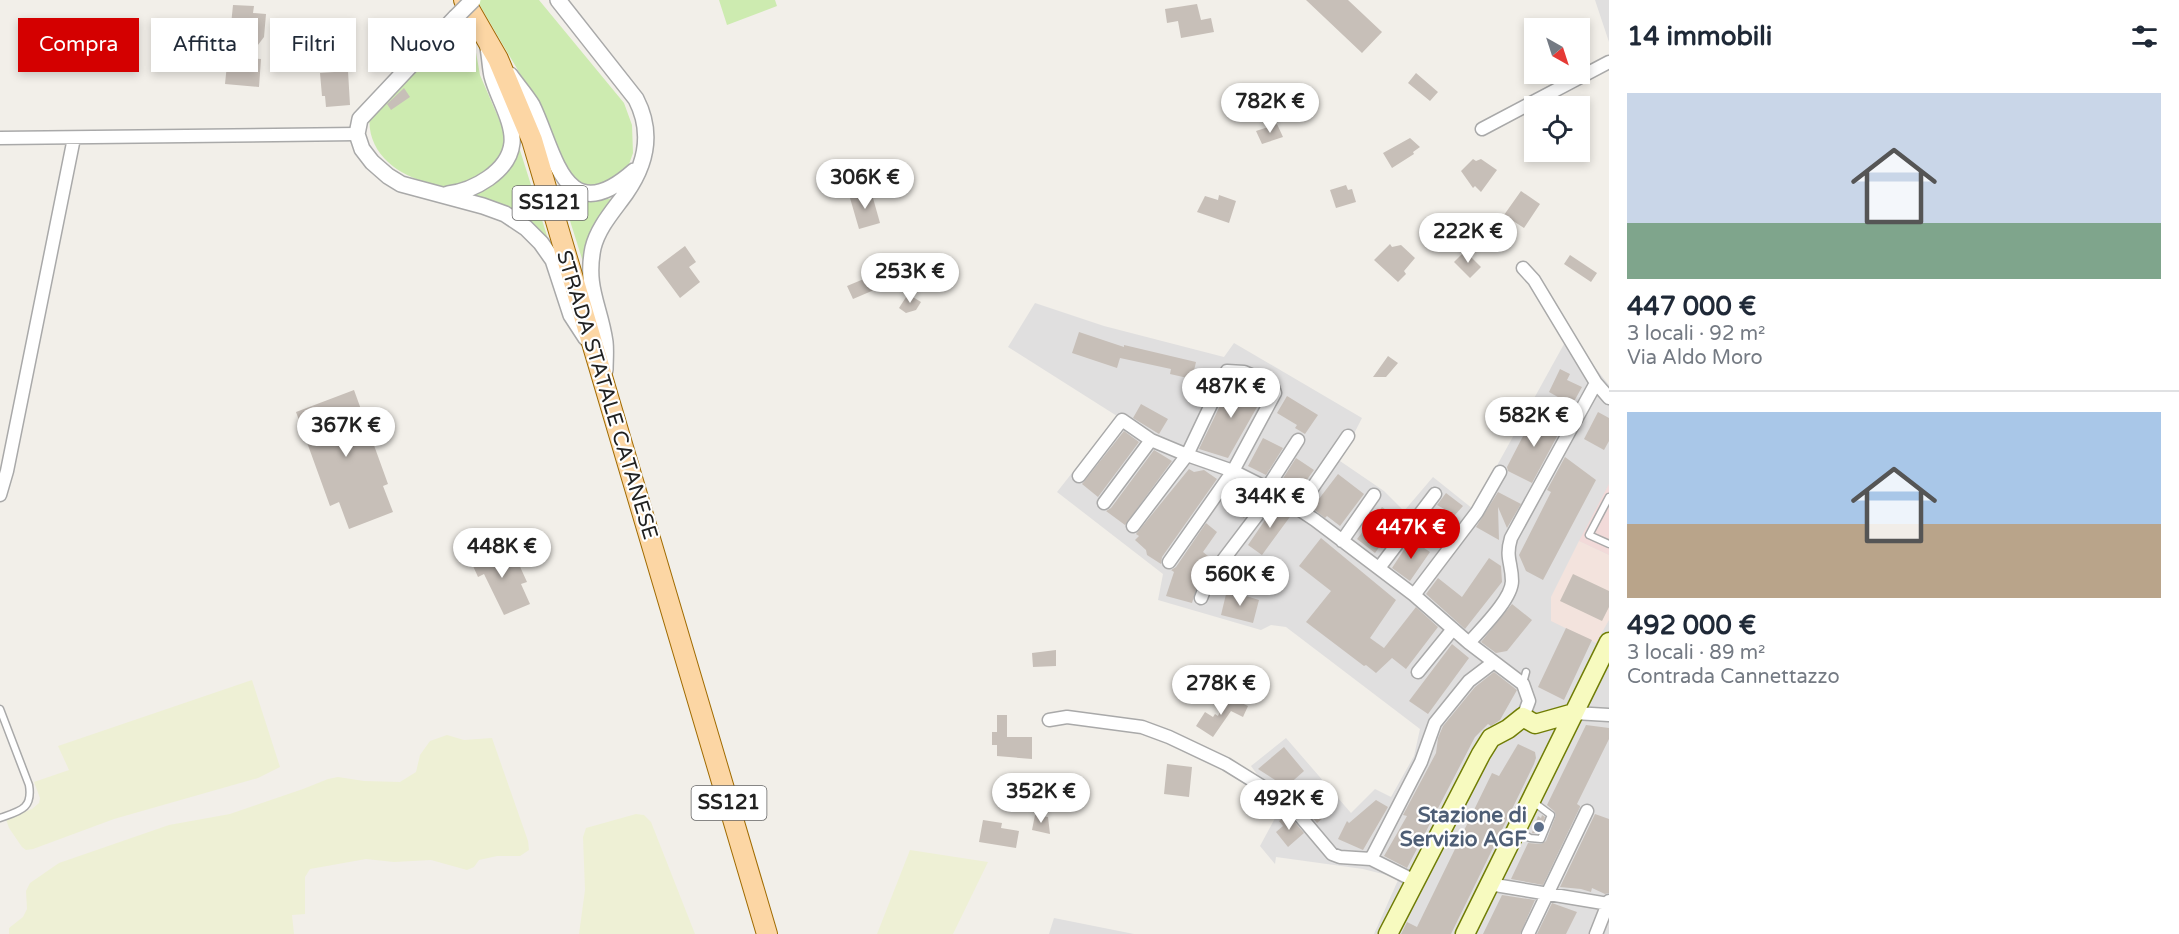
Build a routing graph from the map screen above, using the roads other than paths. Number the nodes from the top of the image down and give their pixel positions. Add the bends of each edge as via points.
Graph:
1 (473, 0) edge
2 (558, 0) edge
3 (460, 8) edge
4 (487, 38) junction
5 (498, 59) junction
6 (1609, 62) edge
7 (1482, 129) dead end
8 (357, 134) junction
9 (0, 138) edge
10 (74, 138) junction
11 (640, 165) junction
12 (442, 195) junction
13 (1523, 268) dead end
14 (594, 349) junction
15 (1596, 383) junction
16 (604, 385) junction
17 (1609, 398) edge
18 (1348, 436) dead end
19 (1151, 440) junction
20 (1298, 440) dead end
21 (1188, 456) junction
22 (1233, 471) junction
23 (1500, 472) dead end
24 (1079, 476) dead end
25 (1271, 490) junction
26 (1435, 494) dead end
27 (0, 495) edge
28 (1374, 495) dead end
29 (1609, 497) edge
30 (1104, 503) dead end
31 (1298, 509) junction
32 (1133, 526) dead end
33 (1342, 540) junction
34 (1609, 544) edge
35 (1169, 562) dead end
36 (1379, 568) junction
37 (1414, 595) junction
38 (1201, 598) dead end
39 (1453, 630) junction
40 (1609, 642) edge
41 (1469, 643) junction
42 (1494, 663) junction
43 (1418, 672) dead end
44 (0, 709) edge
45 (1574, 713) junction
46 (1609, 715) edge
47 (1048, 720) dead end
48 (1529, 720) junction
49 (1552, 756) junction
50 (1531, 801) junction
51 (1587, 811) dead end
52 (0, 818) edge
53 (1516, 831) junction
54 (1371, 859) junction
55 (1415, 881) junction
56 (1489, 884) junction
57 (1548, 893) junction
58 (1608, 903) edge
59 (767, 934) edge
60 (1388, 934) edge
61 (1465, 934) edge
62 (1528, 934) edge
63 (1596, 934) edge

1 - 3 street, bridge
2 - 11 street via 636,99 647,140
3 - 4 main road, STRADA STATALE CATANESE / SS121
3 - 8 street via 360,119
4 - 5 main road, STRADA STATALE CATANESE / SS121
4 - 12 street via 493,77 512,144 505,160 477,186
5 - 11 street via 531,104 554,164 574,187 596,193 610,189
5 - 14 main road, STRADA STATALE CATANESE / SS121 via 532,140
6 - 7 street
8 - 10 street
8 - 12 street via 372,162 388,176 401,184
9 - 10 street
10 - 27 street
11 - 16 street via 594,245 591,280 605,343
12 - 14 street via 505,214 541,243 553,260 571,315
13 - 15 street
14 - 16 main road, STRADA STATALE CATANESE / SS121
15 - 17 street
15 - 41 street via 1511,538 1507,558 1511,588
16 - 59 main road, STRADA STATALE CATANESE / SS121
18 - 31 street
19 - 21 street
19 - 24 street via 1122,420
19 - 30 street
20 - 25 street
21 - 22 street
21 - 22 street via 1227,371 1244,372 1272,384 1275,393
21 - 32 street
22 - 25 street
22 - 35 street
23 - 37 street via 1477,512
25 - 31 street
25 - 38 street via 1208,580
26 - 36 street
28 - 33 street
29 - 34 lane via 1589,535
31 - 33 street
33 - 36 street
36 - 37 street
37 - 39 street
39 - 41 street
39 - 43 street
40 - 45 main road
41 - 42 street
42 - 48 street via 1525,678
42 - 54 street via 1470,681 1435,723 1421,762
44 - 52 lane via 31,797 23,808
45 - 46 street
45 - 48 main road
45 - 49 main road
47 - 54 street via 1067,717 1142,727 1169,736 1226,764 1289,803 1332,854
48 - 49 main road
48 - 55 main road via 1491,738
49 - 50 main road
50 - 53 main road
50 - 53 lane via 1551,815 1541,839
51 - 57 street
53 - 56 main road
54 - 55 street
55 - 60 main road
56 - 57 street
56 - 61 main road
57 - 58 street
57 - 62 street
58 - 63 street

